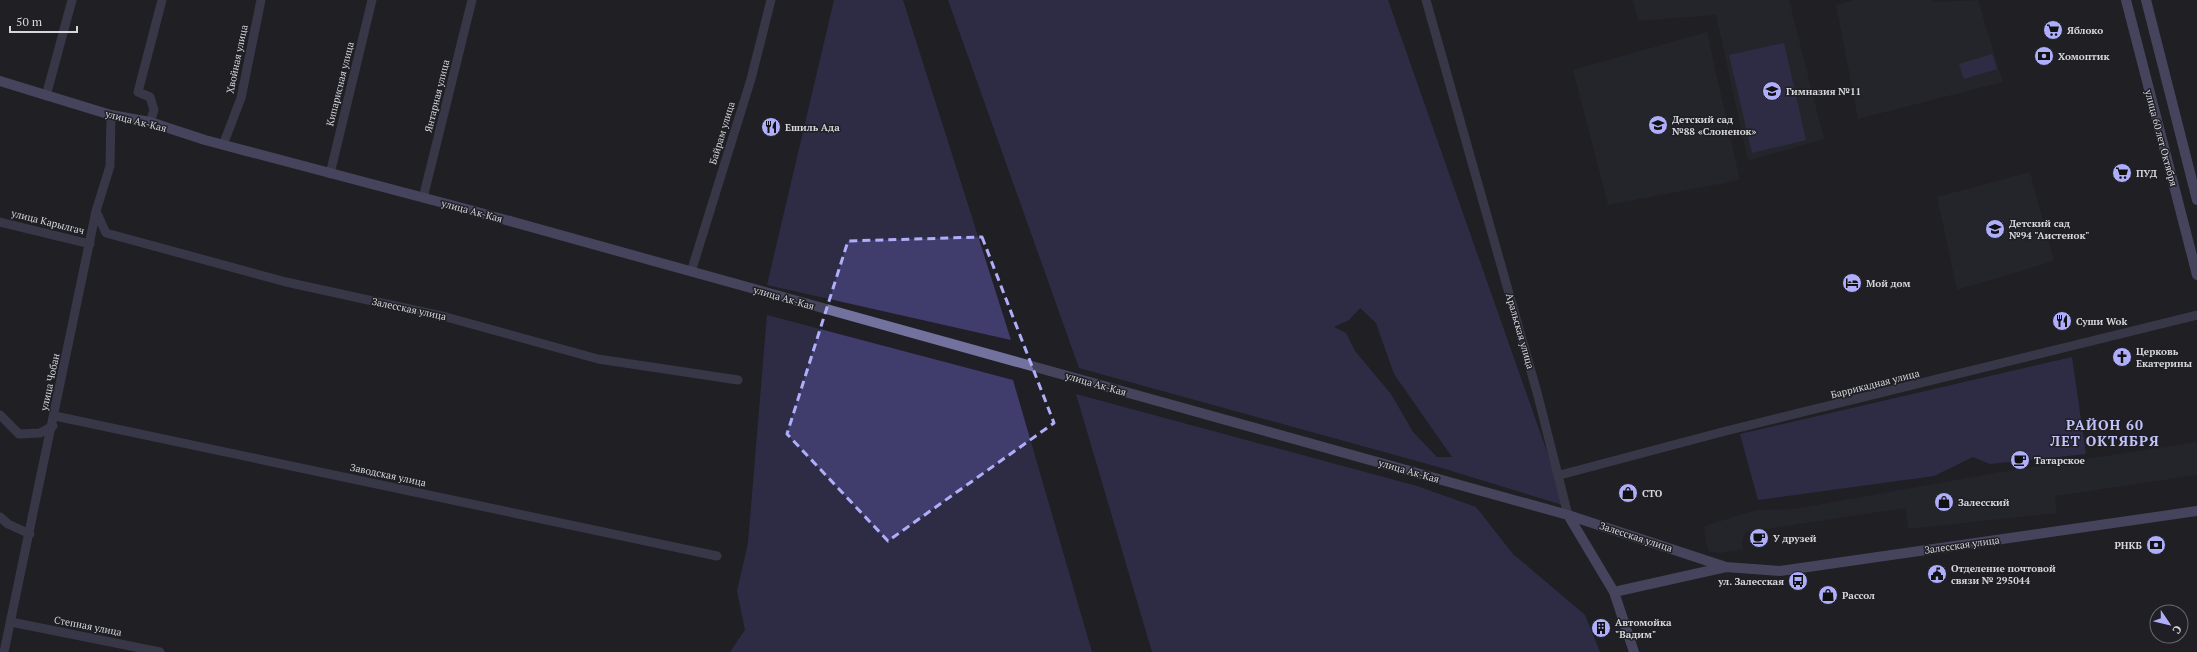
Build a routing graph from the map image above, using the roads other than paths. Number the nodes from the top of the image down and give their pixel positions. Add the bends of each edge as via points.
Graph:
1 (72, 0) edge
2 (162, 0) edge
3 (261, 0) edge
4 (372, 0) edge
5 (472, 0) edge
6 (771, 0) edge
7 (1426, 0) edge
8 (2126, 0) edge
9 (2146, 0) edge
10 (0, 81) edge
11 (46, 96) junction
12 (111, 115) junction
13 (150, 122) junction
14 (223, 144) junction
15 (330, 174) junction
16 (423, 198) junction
17 (2197, 200) edge
18 (96, 211) junction
19 (0, 222) edge
20 (90, 244) junction
21 (690, 272) junction
22 (2197, 275) edge
23 (2197, 315) edge
24 (738, 380) dead end
25 (0, 415) edge
26 (54, 416) junction
27 (52, 426) junction
28 (1560, 475) junction
29 (2197, 511) edge
30 (1568, 515) junction
31 (0, 517) edge
32 (30, 534) junction
33 (717, 556) dead end
34 (1726, 567) junction
35 (1614, 592) junction
36 (11, 622) junction
37 (4, 652) edge
38 (160, 652) edge
39 (1634, 652) edge

1 - 11 street
2 - 13 street via 138,92 150,97 154,110
3 - 14 street, Хвойная улица via 241,98
4 - 15 street, Кипарисная улица
5 - 16 street, Янтарная улица
6 - 21 street, Байрам улица via 751,79
7 - 28 street, Аральская улица
8 - 22 main road, улица 60 лет Октября
9 - 17 main road, улица 60 лет Октября
10 - 11 main road, улица Ак-Кая
11 - 12 main road, улица Ак-Кая
12 - 13 main road, улица Ак-Кая
12 - 18 street, улица Чобан via 110,166
13 - 14 main road, улица Ак-Кая
14 - 15 main road, улица Ак-Кая
15 - 16 main road, улица Ак-Кая
16 - 21 main road, улица Ак-Кая
18 - 20 street, улица Чобан
18 - 24 street, Залесская улица via 106,233 286,282 446,317 598,359
19 - 20 street, улица Карылгач
20 - 26 street, улица Чобан
21 - 30 main road, улица Ак-Кая
23 - 28 street, Баррикадная улица via 1722,432
25 - 27 street via 20,434 40,433
26 - 27 street, улица Чобан
26 - 33 street, Заводская улица
27 - 32 street, улица Чобан
28 - 30 street, Аральская улица
29 - 34 main road, Залесская улица via 1780,571
30 - 34 main road, Залесская улица
30 - 35 main road, Аральская улица
31 - 32 street via 8,524
32 - 36 street, улица Чобан
34 - 35 main road, Залесская улица
35 - 39 main road, Аральская улица
36 - 37 street, улица Чобан
36 - 38 street, Степная улица

